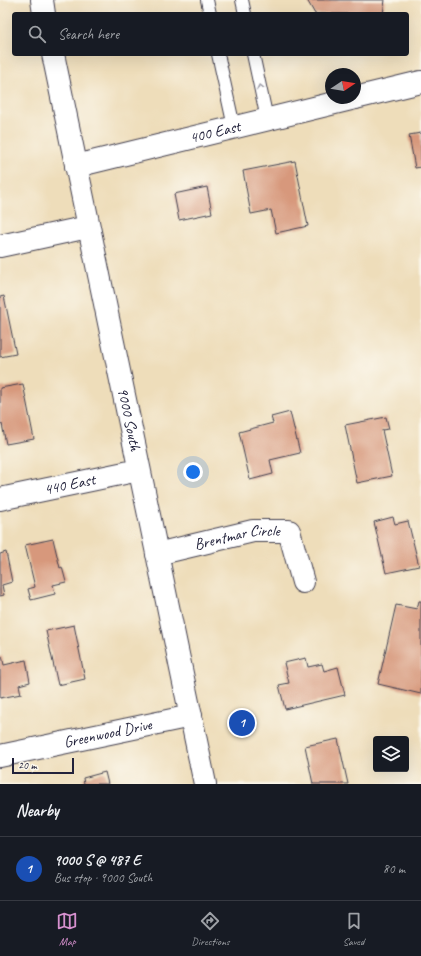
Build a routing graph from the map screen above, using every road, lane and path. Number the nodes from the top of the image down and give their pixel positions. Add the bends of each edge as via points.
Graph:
1 (42, 0) edge
2 (207, 0) edge
3 (242, 0) edge
4 (44, 12) edge
5 (210, 12) edge
6 (245, 12) edge
7 (53, 56) edge
8 (218, 56) edge
9 (253, 56) edge
10 (421, 82) edge
11 (361, 97) edge
12 (330, 104) edge
13 (267, 119) junction
14 (234, 127) junction
15 (76, 166) junction
16 (88, 227) junction
17 (0, 246) edge
18 (139, 470) junction
19 (0, 499) edge
20 (157, 554) junction
21 (303, 582) dead end
22 (191, 716) junction
23 (0, 756) edge
24 (205, 784) edge

1 - 4 street
2 - 5 lane
3 - 6 lane
7 - 15 street, 9000 South
8 - 14 lane
13 -> 9 lane
10 - 11 street, 400 East
12 - 13 street, 400 East
13 - 14 street, 400 East
14 - 15 street, 400 East
15 - 16 street, 9000 South
16 - 17 street
16 - 18 street, 9000 South
18 - 19 street, 440 East
18 - 20 street, 9000 South
20 - 21 street, Brentmar Circle via 253,531 289,531
20 - 22 street, 9000 South
22 - 23 street, Greenwood Drive
22 - 24 street, 9000 South

